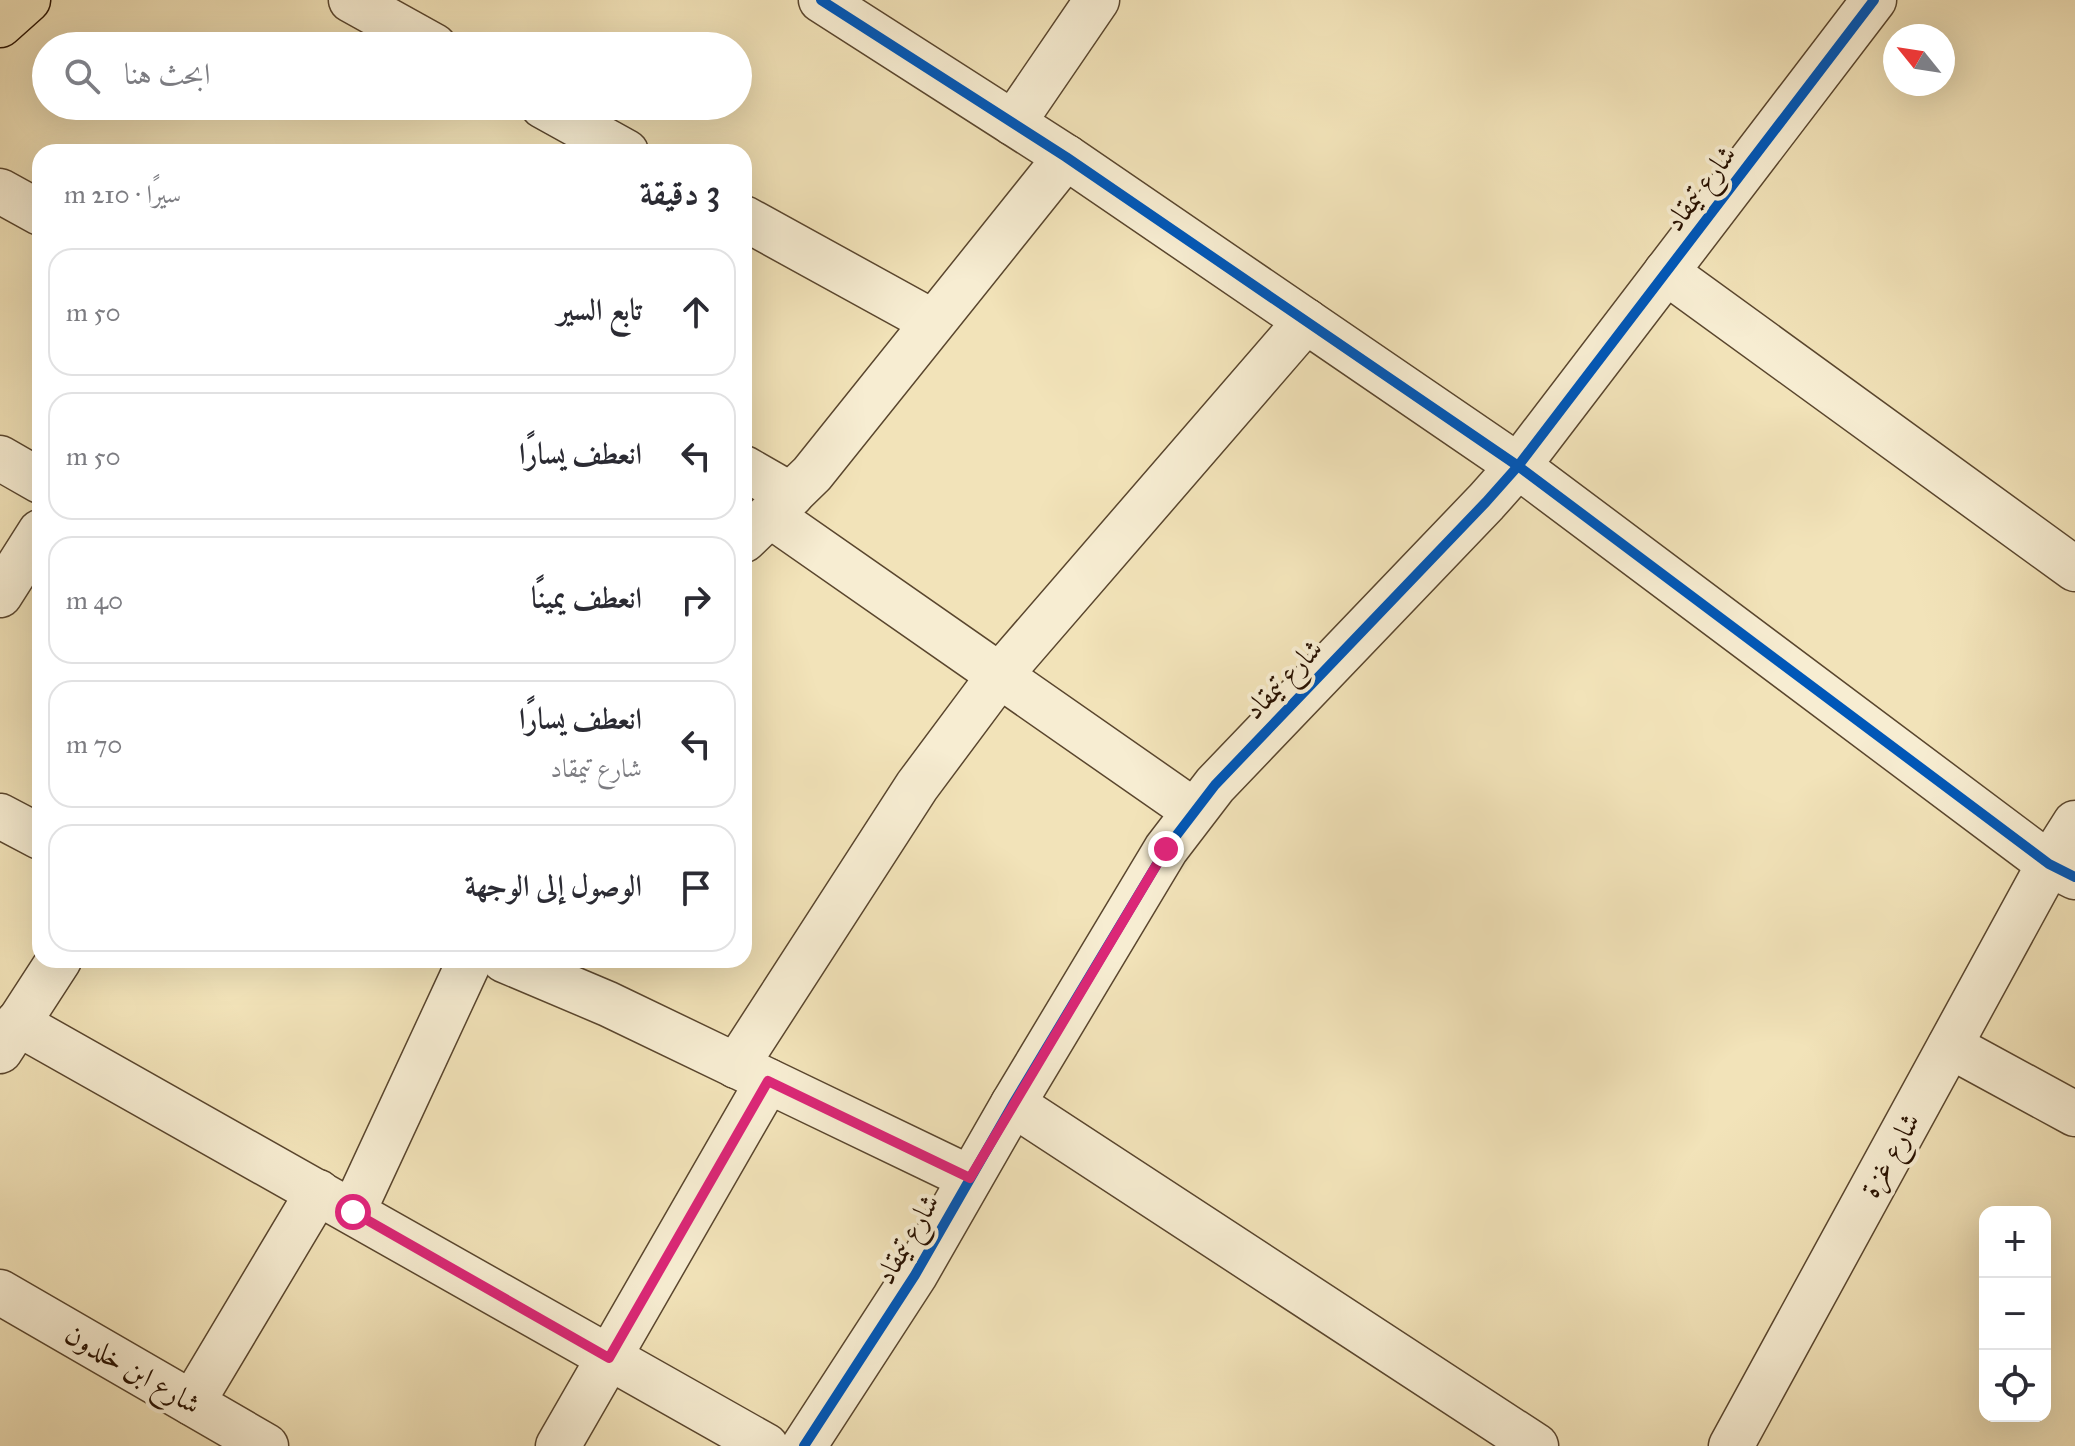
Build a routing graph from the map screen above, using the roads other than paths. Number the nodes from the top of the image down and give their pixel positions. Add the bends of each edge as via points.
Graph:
1 (28, 0) edge
2 (351, 0) edge
3 (821, 0) edge
4 (1097, 0) edge
5 (1874, 0) edge
6 (0, 25) edge
7 (409, 32) edge
8 (568, 120) edge
9 (1013, 123) junction
10 (612, 144) edge
11 (1066, 157) junction
12 (0, 191) edge
13 (32, 209) edge
14 (752, 222) edge
15 (1666, 272) junction
16 (1306, 321) junction
17 (933, 322) junction
18 (0, 458) edge
19 (1518, 466) junction
20 (32, 476) edge
21 (752, 484) edge
22 (769, 517) edge
23 (32, 545) edge
24 (2075, 569) edge
25 (0, 595) edge
26 (999, 676) junction
27 (1194, 811) junction
28 (0, 816) edge
29 (2075, 823) edge
30 (32, 833) edge
31 (2062, 871) edge
32 (53, 968) edge
33 (466, 968) edge
34 (523, 968) edge
35 (6, 1037) edge
36 (1950, 1046) junction
37 (752, 1073) junction
38 (1013, 1104) junction
39 (2075, 1114) edge
40 (970, 1178) junction
41 (335, 1202) junction
42 (0, 1292) edge
43 (609, 1358) junction
44 (192, 1403) junction
45 (266, 1446) edge
46 (558, 1446) edge
47 (766, 1446) edge
48 (804, 1446) edge
49 (1536, 1446) edge
50 (1731, 1446) edge

1 - 6 main road
2 - 7 street
3 - 9 street
4 - 9 street
5 - 15 street, شارع تيمقاد
8 - 10 street
9 - 11 street
11 - 16 street
11 - 17 street
12 - 13 street
14 - 17 street
15 - 19 street, شارع تيمقاد
15 - 24 street
16 - 19 street
16 - 26 street
17 - 22 street via 812,474
18 - 20 street
19 - 27 street, شارع تيمقاد
19 - 31 street
21 - 22 street
22 - 26 street
23 - 25 street
26 - 27 street
26 - 37 street via 917,786
27 - 38 street, شارع تيمقاد
28 - 30 street
29 - 31 street, شارع غزة
31 - 36 street, شارع غزة
32 - 35 street
33 - 41 street
34 - 37 street
35 - 41 street
36 - 39 street
36 - 50 street, شارع غزة
37 - 40 street
37 - 43 street
38 - 40 street, شارع تيمقاد
38 - 49 street
40 - 48 street, شارع تيمقاد via 915,1275
41 - 43 street
41 - 44 street
42 - 44 street, شارع ابن خلدون
43 - 46 street
43 - 47 street
44 - 45 street, شارع ابن خلدون

